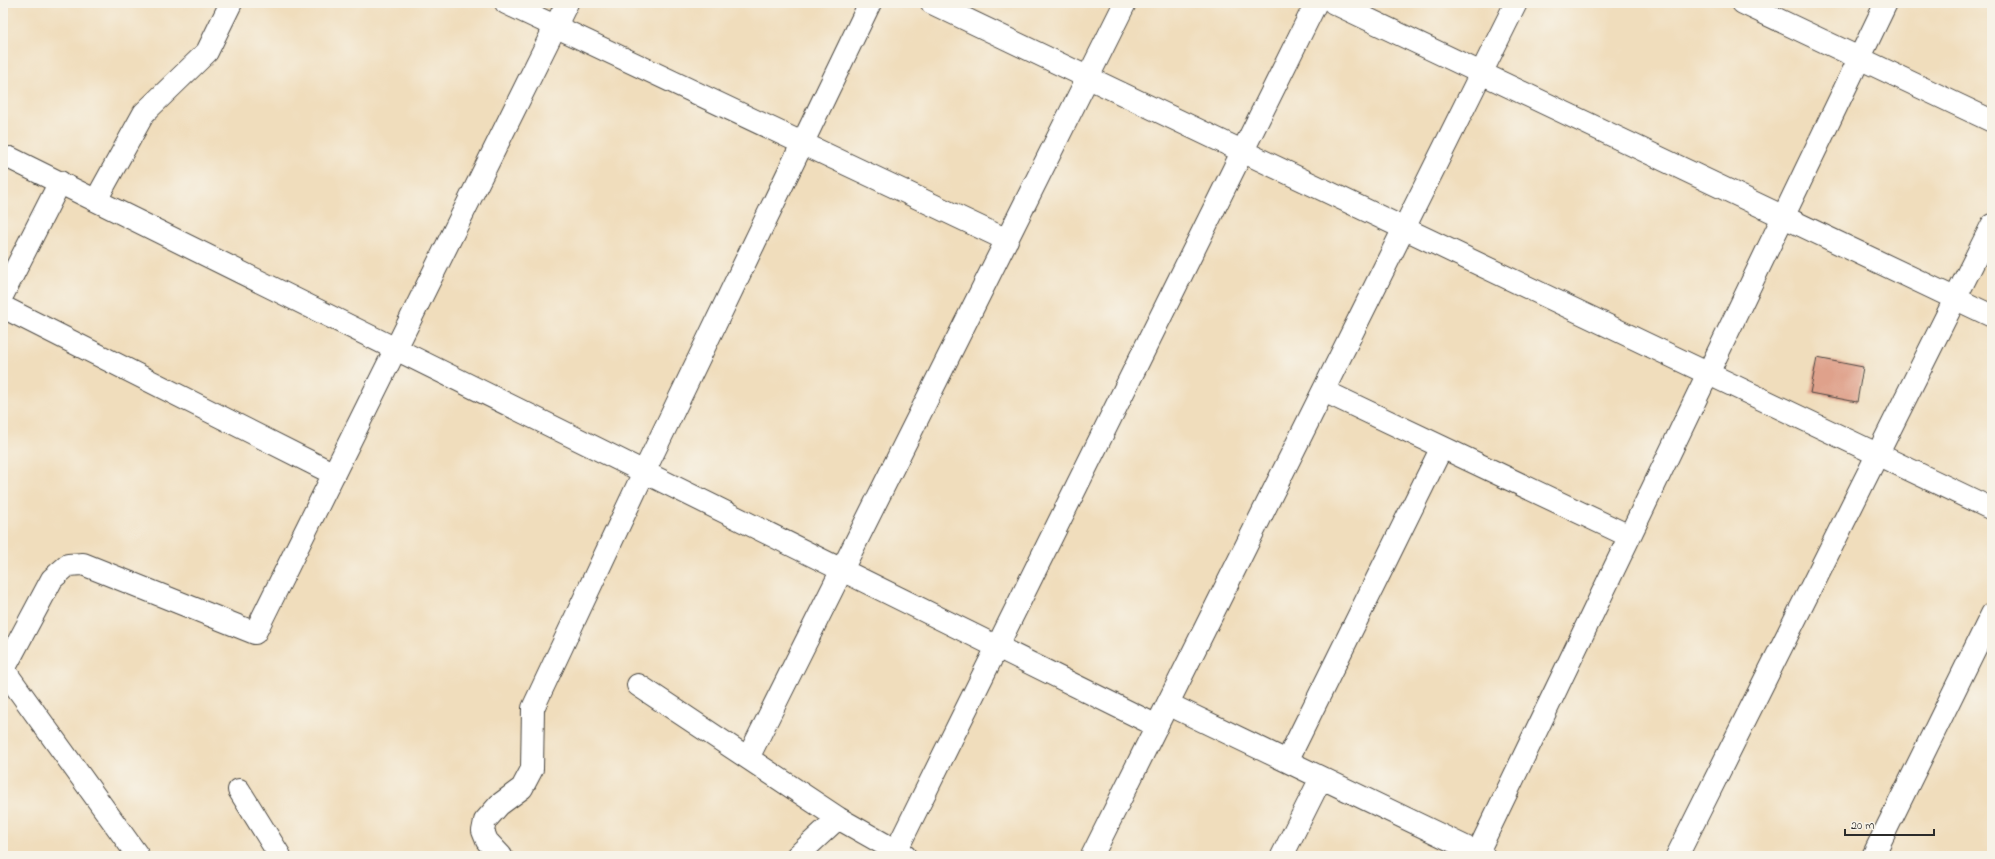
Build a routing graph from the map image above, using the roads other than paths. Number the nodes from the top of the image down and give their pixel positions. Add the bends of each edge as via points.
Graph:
1 (506, 3) edge
2 (568, 3) edge
3 (870, 3) edge
4 (932, 3) edge
5 (1125, 3) edge
6 (1316, 3) edge
7 (1334, 3) edge
8 (1516, 3) edge
9 (1743, 3) edge
10 (1886, 3) edge
11 (221, 9) edge
12 (556, 26) junction
13 (1860, 58) junction
14 (1481, 73) junction
15 (1088, 77) junction
16 (1992, 121) edge
17 (802, 144) junction
18 (1243, 151) junction
19 (10, 158) dead end
20 (60, 182) junction
21 (96, 200) junction
22 (1784, 217) junction
23 (1992, 225) edge
24 (1404, 228) junction
25 (1007, 240) junction
26 (3, 294) edge
27 (1955, 299) junction
28 (3, 307) edge
29 (1992, 316) edge
30 (396, 349) junction
31 (1708, 374) junction
32 (1324, 391) junction
33 (1442, 447) junction
34 (1878, 454) junction
35 (644, 472) junction
36 (334, 474) junction
37 (1992, 509) edge
38 (1629, 536) junction
39 (842, 570) junction
40 (1992, 614) edge
41 (997, 647) junction
42 (3, 670) edge
43 (638, 685) dead end
44 (1168, 704) junction
45 (1157, 726) junction
46 (748, 758) junction
47 (1287, 761) junction
48 (1321, 778) junction
49 (239, 790) dead end
50 (838, 818) junction
51 (901, 853) edge
52 (137, 855) edge
53 (1479, 855) edge
54 (280, 856) edge
55 (501, 856) edge
56 (797, 856) edge
57 (1092, 856) edge
58 (1282, 856) edge
59 (1678, 856) edge
60 (1873, 856) edge

1 - 12 street
2 - 12 street
3 - 17 street
4 - 15 street
5 - 15 street
6 - 18 street
7 - 14 street
8 - 14 street
9 - 13 street
10 - 13 street
11 - 21 street via 207,52 144,113
12 - 17 street
12 - 30 street
13 - 16 street
13 - 22 street
14 - 22 street
14 - 24 street
15 - 18 street
15 - 25 street
17 - 25 street
17 - 35 street
18 - 24 street
18 - 41 street
19 - 20 street
20 - 21 street
20 - 26 street
21 - 30 street
22 - 27 street
22 - 31 street
23 - 27 street
24 - 31 street
24 - 32 street
25 - 39 street
27 - 29 street
27 - 34 street
28 - 36 street
30 - 35 street
30 - 36 street
31 - 34 street
31 - 38 street
32 - 33 street
32 - 44 street
33 - 38 street
33 - 47 street
34 - 37 street
34 - 59 street
35 - 39 street
35 - 55 street via 533,708 532,769 522,788 499,805 485,821 483,830 487,840
36 - 42 street via 255,633 83,564 68,565 52,578
38 - 53 street
39 - 41 street
39 - 46 street
40 - 60 street
41 - 45 street
41 - 51 street
42 - 52 street
43 - 46 street
44 - 45 street
44 - 47 street
45 - 57 street
46 - 50 street
47 - 48 street
48 - 53 street
48 - 58 street
49 - 54 street
50 - 51 street
50 - 56 street

